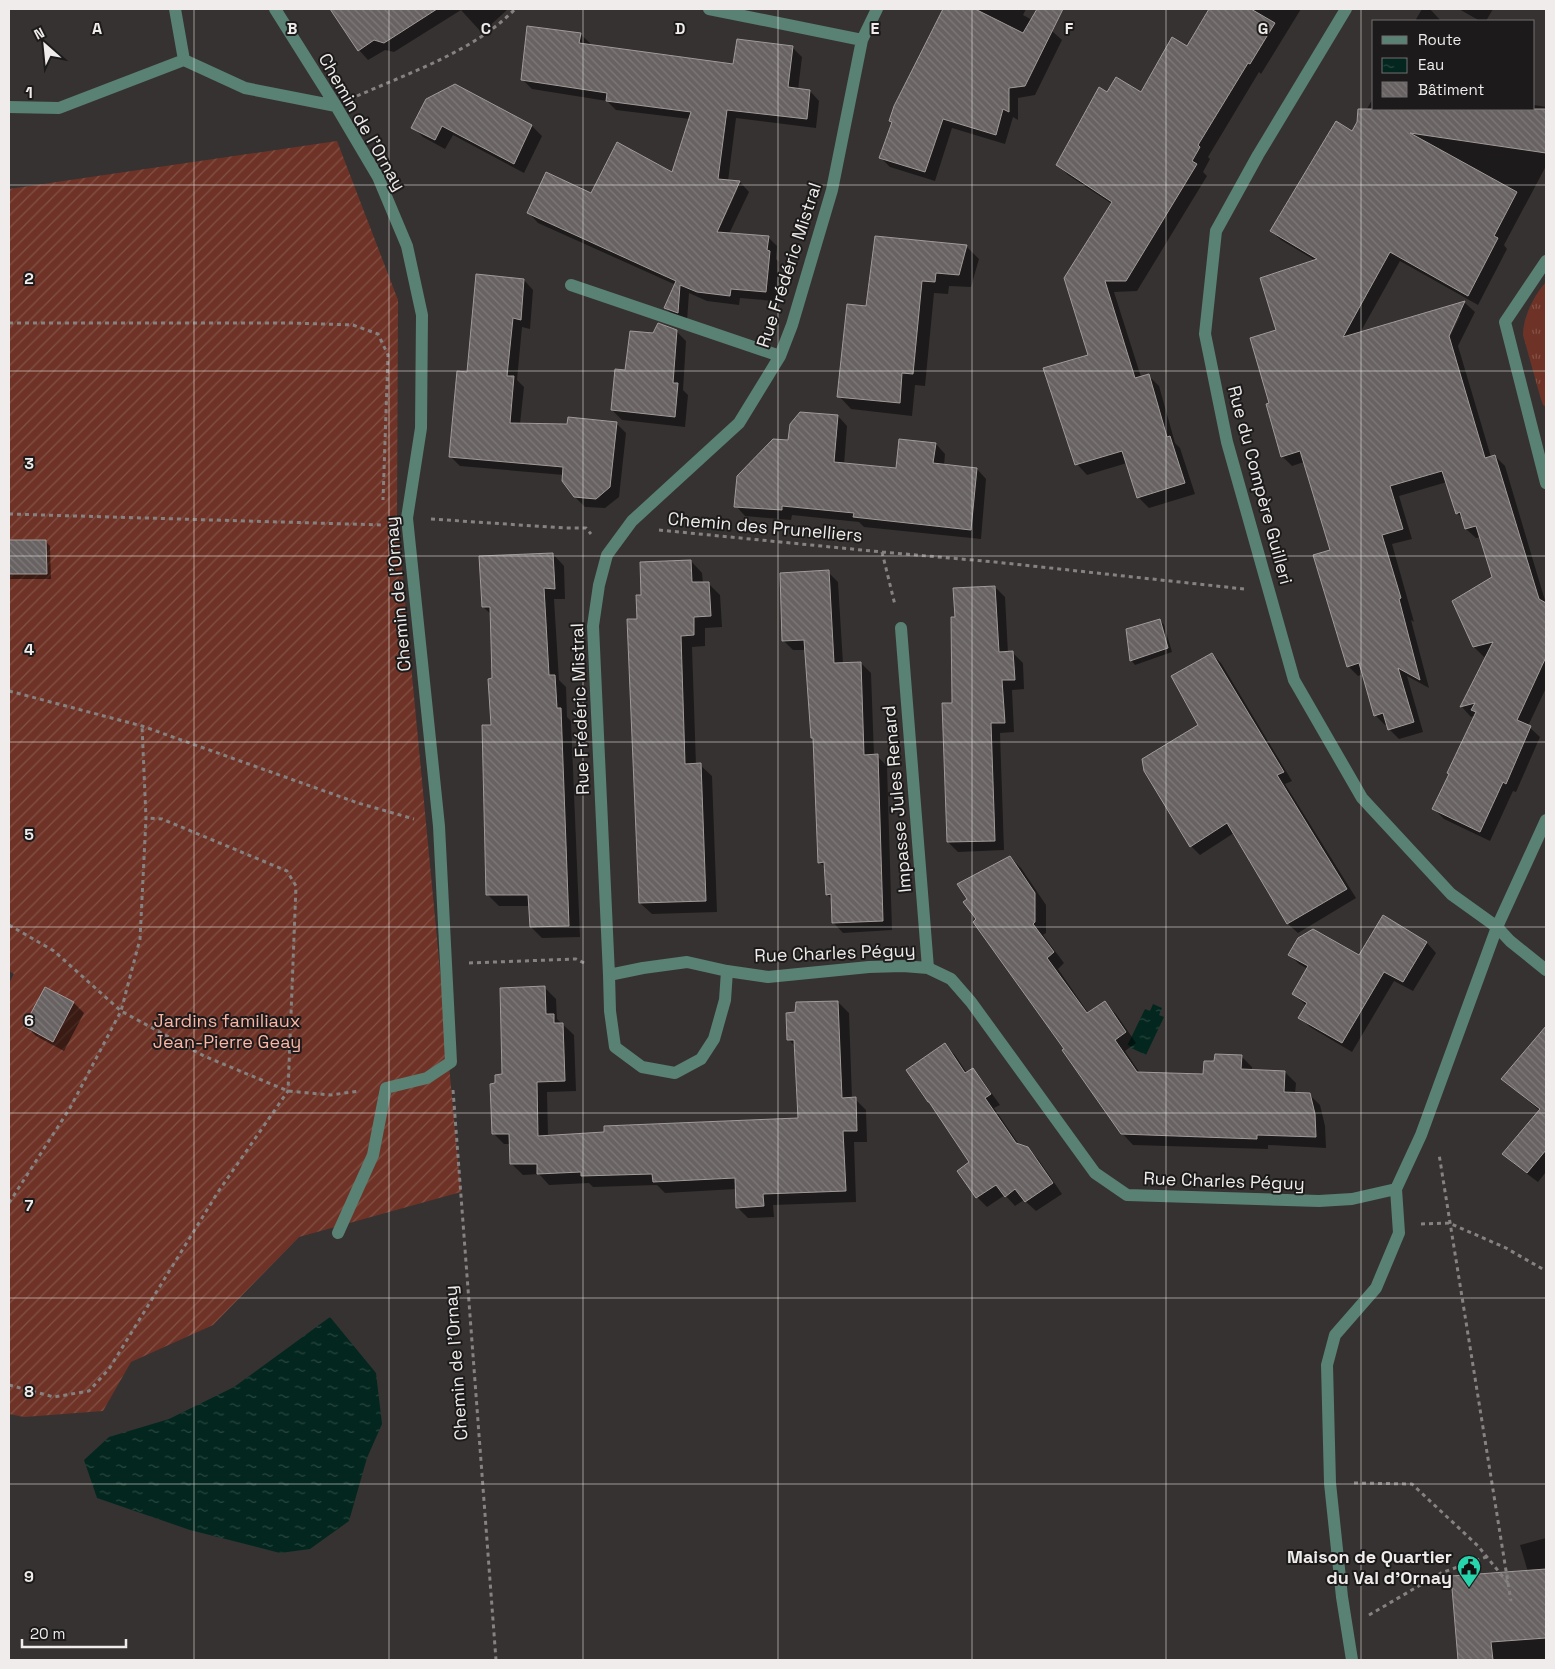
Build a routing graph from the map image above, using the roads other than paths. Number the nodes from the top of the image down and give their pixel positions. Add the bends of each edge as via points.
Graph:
1 (175, 9) edge
2 (275, 9) edge
3 (709, 9) edge
4 (877, 9) edge
5 (1346, 9) edge
6 (862, 40) junction
7 (184, 60) junction
8 (336, 106) junction
9 (9, 107) edge
10 (1546, 260) edge
11 (571, 285) dead end
12 (780, 356) junction
13 (1543, 449) edge
14 (1546, 483) edge
15 (901, 628) road end
16 (1546, 820) edge
17 (1496, 927) junction
18 (928, 968) junction
19 (1546, 970) edge
20 (727, 972) junction
21 (609, 975) junction
22 (1396, 1189) junction
23 (338, 1233) dead end
24 (1352, 1660) edge

1 - 7 street
2 - 8 street, Chemin de l'Ornay
3 - 6 street
4 - 6 street, Rue Frédéric Mistral
5 - 17 street, Rue du Compère Guilleri via 1216,231 1205,334 1227,442 1294,680 1362,798 1451,894
6 - 12 street, Rue Frédéric Mistral via 832,190
7 - 8 street via 245,88
7 - 9 street via 59,108
8 - 23 street, Chemin de l'Ornay via 378,177 407,246 422,315 422,428 406,518 439,826 451,1062 427,1078 386,1088 373,1155
10 - 13 street via 1505,322
11 - 12 street
12 - 21 street, Rue Frédéric Mistral via 739,423 632,521 607,555 593,626
13 - 14 street
15 - 18 street, Impasse Jules Renard
16 - 17 street
17 - 19 street, Rue du Compère Guilleri
17 - 22 street via 1421,1135
18 - 20 street, Rue Charles Péguy via 869,967 768,977
18 - 22 street, Rue Charles Péguy via 951,979 966,996 1095,1173 1127,1195 1319,1201 1352,1199
20 - 21 street, Rue Charles Péguy via 687,962
20 - 21 street via 726,1000 714,1039 701,1060 675,1073 642,1067 615,1047
22 - 24 street via 1399,1233 1376,1288 1336,1336 1327,1366 1330,1483

